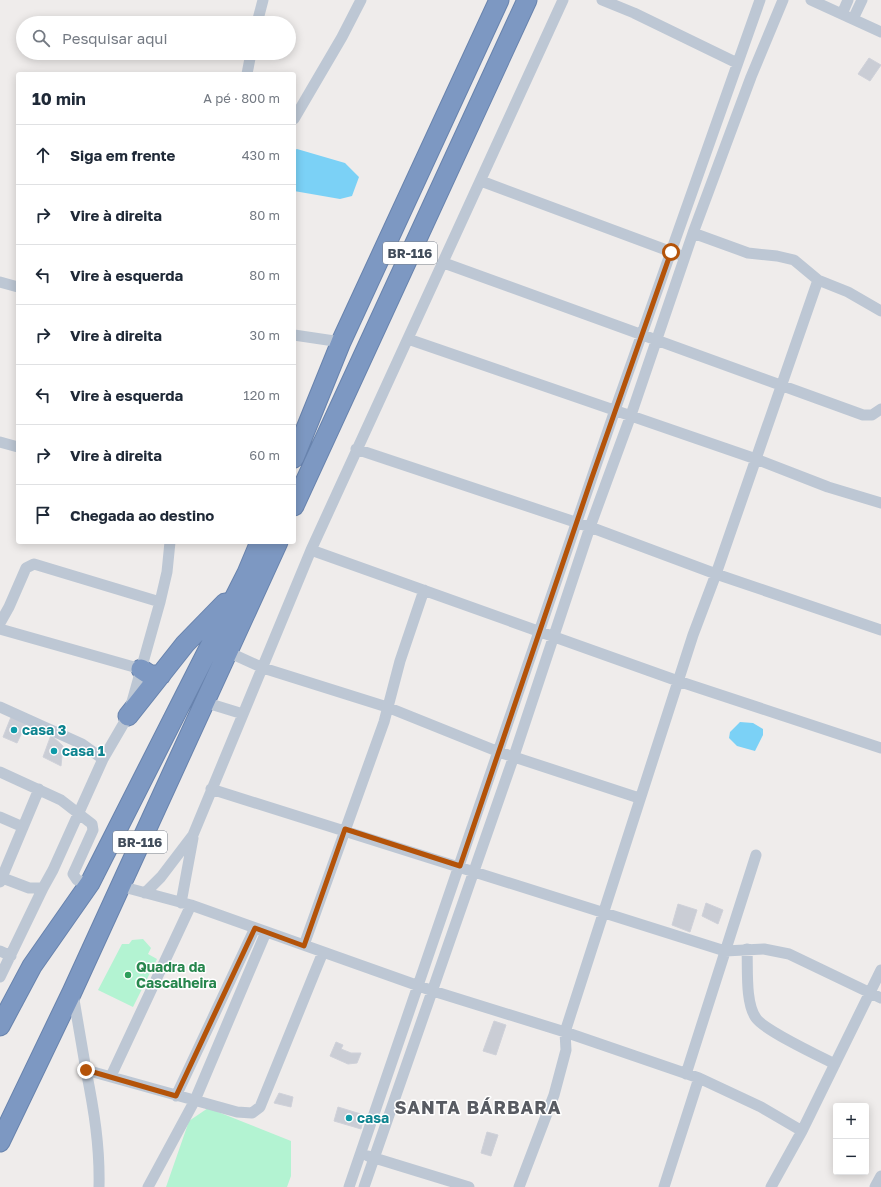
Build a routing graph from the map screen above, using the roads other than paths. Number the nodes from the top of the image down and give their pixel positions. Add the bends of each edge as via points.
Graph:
1 (262, 0) edge
2 (361, 0) edge
3 (499, 0) edge
4 (527, 0) edge
5 (563, 0) edge
6 (602, 0) edge
7 (760, 0) edge
8 (783, 0) edge
9 (811, 0) edge
10 (848, 0) edge
11 (862, 0) edge
12 (842, 14) junction
13 (259, 16) edge
14 (853, 19) junction
15 (881, 32) edge
16 (250, 60) edge
17 (737, 64) junction
18 (247, 72) edge
19 (296, 115) edge
20 (708, 146) junction
21 (723, 151) junction
22 (481, 181) junction
23 (693, 233) junction
24 (671, 252) junction
25 (686, 257) junction
26 (444, 263) junction
27 (818, 280) junction
28 (0, 282) edge
29 (16, 286) edge
30 (881, 311) edge
31 (642, 334) junction
32 (296, 335) edge
33 (408, 339) junction
34 (657, 340) junction
35 (341, 342) junction
36 (782, 385) junction
37 (881, 409) edge
38 (615, 410) junction
39 (631, 416) junction
40 (0, 442) edge
41 (16, 446) edge
42 (356, 449) junction
43 (296, 453) edge
44 (756, 459) junction
45 (296, 502) edge
46 (881, 503) edge
47 (576, 522) junction
48 (590, 527) junction
49 (170, 544) edge
50 (259, 544) edge
51 (277, 544) edge
52 (311, 550) junction
53 (716, 574) junction
54 (238, 590) junction
55 (424, 590) junction
56 (160, 602) junction
57 (0, 624) edge
58 (0, 629) edge
59 (881, 630) edge
60 (540, 632) junction
61 (554, 637) junction
62 (228, 652) junction
63 (263, 668) junction
64 (141, 669) junction
65 (161, 675) junction
66 (678, 681) junction
67 (204, 702) junction
68 (0, 707) edge
69 (387, 707) junction
70 (243, 714) junction
71 (128, 716) junction
72 (881, 748) edge
73 (499, 752) junction
74 (514, 756) junction
75 (102, 759) junction
76 (0, 772) edge
77 (39, 789) junction
78 (211, 789) junction
79 (639, 798) junction
80 (79, 813) junction
81 (0, 817) edge
82 (23, 827) junction
83 (345, 829) junction
84 (193, 835) junction
85 (756, 855) dead end
86 (460, 866) junction
87 (474, 870) junction
88 (1, 879) edge
89 (90, 883) junction
90 (120, 886) junction
91 (43, 888) junction
92 (146, 893) junction
93 (186, 904) junction
94 (604, 911) junction
95 (260, 930) junction
96 (304, 946) junction
97 (748, 949) junction
98 (0, 950) edge
99 (725, 950) junction
100 (324, 952) junction
101 (11, 956) junction
102 (881, 970) edge
103 (0, 977) edge
104 (418, 985) junction
105 (433, 991) junction
106 (72, 992) junction
107 (870, 993) junction
108 (881, 998) edge
109 (0, 1026) edge
110 (564, 1032) junction
111 (835, 1064) junction
112 (86, 1070) junction
113 (388, 1072) junction
114 (686, 1074) junction
115 (111, 1076) junction
116 (403, 1076) junction
117 (698, 1078) junction
118 (176, 1096) junction
119 (196, 1100) junction
120 (802, 1131) junction
121 (0, 1142) edge
122 (360, 1154) junction
123 (374, 1158) junction
124 (881, 1176) edge
125 (99, 1187) edge
126 (148, 1187) edge
127 (349, 1187) edge
128 (364, 1187) edge
129 (469, 1187) edge
130 (519, 1187) edge
131 (664, 1187) edge
132 (771, 1187) edge
133 (875, 1187) edge

1 - 13 street
2 - 19 street
3 - 35 highway
4 - 45 highway, BR-116
5 - 22 street via 505,123
6 - 17 street
7 - 17 street
8 - 21 street
9 - 12 street
10 - 12 street
11 - 14 street
12 - 14 street
14 - 15 street
16 - 18 street
17 - 20 street
20 - 21 street
20 - 24 street
21 - 23 street
22 - 24 street
22 - 26 street
23 - 25 street
23 - 27 street via 748,253 794,260
24 - 25 street
24 - 31 street
25 - 34 street
26 - 31 street
26 - 33 street
27 - 30 street via 848,292
27 - 36 street
28 - 29 street
31 - 34 street
31 - 38 street
32 - 35 street
33 - 38 street
33 - 42 street
34 - 36 street
34 - 39 street
35 - 43 highway
36 - 37 street via 863,415 872,415
36 - 44 street
38 - 39 street
38 - 47 street
39 - 44 street
39 - 48 street
40 - 41 street
42 - 47 street
42 - 52 street
44 - 46 street via 828,487
44 - 53 street
47 - 48 street
47 - 60 street
48 - 53 street
48 - 61 street
49 - 56 street
50 - 54 highway
51 - 62 highway, BR-116
52 - 55 street
52 - 63 street
53 - 59 street
53 - 66 street
54 - 65 highway via 185,644
54 - 89 highway
55 - 60 street
55 - 69 street
56 - 57 street via 34,564 26,568
56 - 64 street
58 - 64 street
60 - 61 street
60 - 73 street
61 - 66 street
61 - 74 street
62 - 63 street
62 - 67 highway, BR-116
63 - 69 street
63 - 70 street
64 - 65 highway via 150,675
64 - 71 street
65 - 71 highway
66 - 72 street
66 - 79 street
67 - 70 street
67 - 90 highway, BR-116
68 - 75 street via 82,744
69 - 73 street
69 - 83 street via 382,728
70 - 78 street
71 - 75 street
73 - 74 street
73 - 86 street
74 - 79 street
74 - 87 street
75 - 80 street
76 - 77 street
77 - 80 street
77 - 82 street
78 - 83 street
78 - 84 street
79 - 94 street
80 - 89 street via 92,824 93,830 73,874 77,880
80 - 91 street
81 - 82 street
82 - 88 street
83 - 86 street
83 - 96 street
84 - 92 street
84 - 93 street
85 - 99 street
86 - 87 street
86 - 104 street
87 - 94 street
87 - 105 street
88 - 91 street via 29,888
89 - 109 highway via 32,966
90 - 92 street
90 - 106 highway, BR-116
91 - 101 street
92 - 93 street
93 - 95 street
93 - 115 street
94 - 99 street
94 - 110 street
95 - 96 street
95 - 118 street
95 - 119 street
96 - 100 street
97 - 99 street
97 - 107 street via 776,950 789,954
97 - 111 street via 751,1007 756,1019
98 - 101 street
99 - 114 street
100 - 104 street
100 - 119 street via 260,1107 249,1114
101 - 103 street
102 - 107 street
104 - 105 street
104 - 113 street
105 - 110 street
105 - 116 street
106 - 112 street
106 - 121 highway, BR-116
107 - 108 street
107 - 111 street
110 - 114 street
110 - 130 street via 566,1050 554,1095
111 - 120 street
112 - 115 street
112 - 125 street via 98,1136
113 - 116 street
113 - 122 street
114 - 117 street
115 - 118 street
116 - 123 street
117 - 120 street
117 - 131 street
118 - 119 street
119 - 126 street
120 - 132 street
122 - 123 street
122 - 127 street
123 - 128 street
123 - 129 street
124 - 133 street

